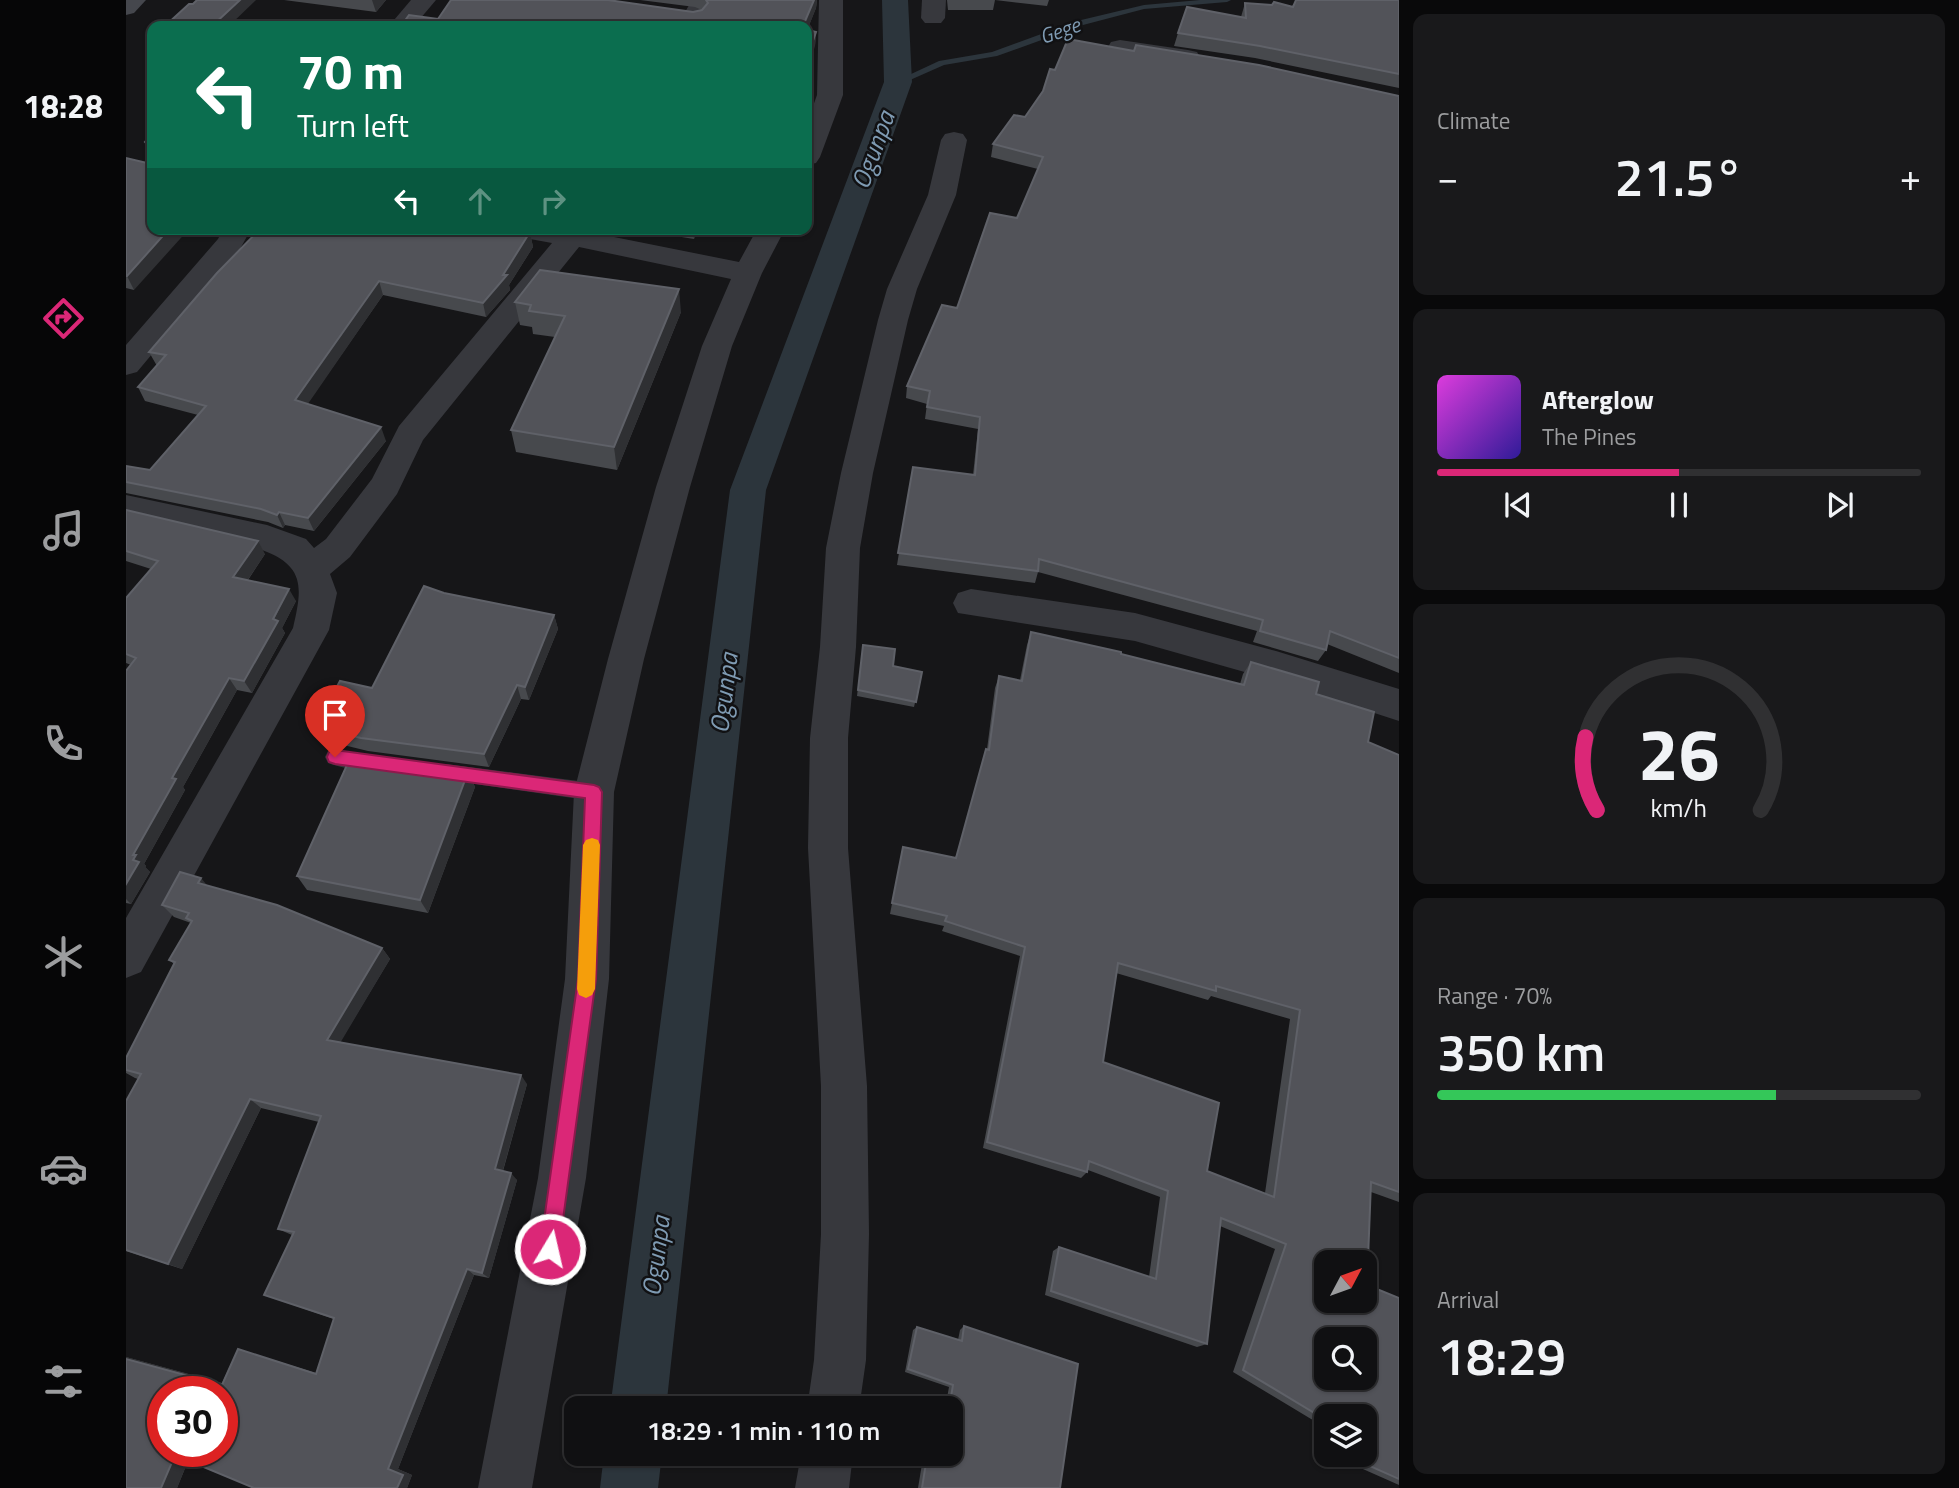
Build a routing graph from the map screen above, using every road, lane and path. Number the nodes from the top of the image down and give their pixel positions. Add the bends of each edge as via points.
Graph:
1 (134, 0) edge
2 (424, 0) edge
3 (831, 0) edge
4 (126, 8) edge
5 (666, 13) edge
6 (696, 14) edge
7 (405, 21) edge
8 (1120, 47) edge
9 (1215, 62) edge
10 (954, 140) dead end
11 (812, 144) edge
12 (234, 235) edge
13 (572, 235) edge
14 (583, 235) edge
15 (768, 235) edge
16 (748, 273) junction
17 (126, 365) edge
18 (126, 507) edge
19 (311, 570) junction
20 (971, 603) dead end
21 (1399, 705) edge
22 (335, 757) edge
23 (389, 765) edge
24 (430, 770) edge
25 (594, 792) junction
26 (126, 958) edge
27 (835, 1396) edge
28 (825, 1466) edge
29 (505, 1488) edge
30 (822, 1488) edge

1 - 4 main road
2 - 7 street
3 - 11 street via 830,95
5 - 6 street
8 - 9 street
10 - 27 street via 942,195 893,320 843,548 829,738 828,848 845,1100 845,1234
12 - 17 street
13 - 19 street via 410,434 385,485 338,548
14 - 16 street
15 - 16 street
16 - 25 street via 717,346 677,474
18 - 19 street via 267,538 294,548
19 - 26 street via 319,593 311,630
20 - 21 street via 1135,628
22 - 23 lane
24 - 25 lane
25 - 29 street via 587,979 564,1165
28 - 30 street

